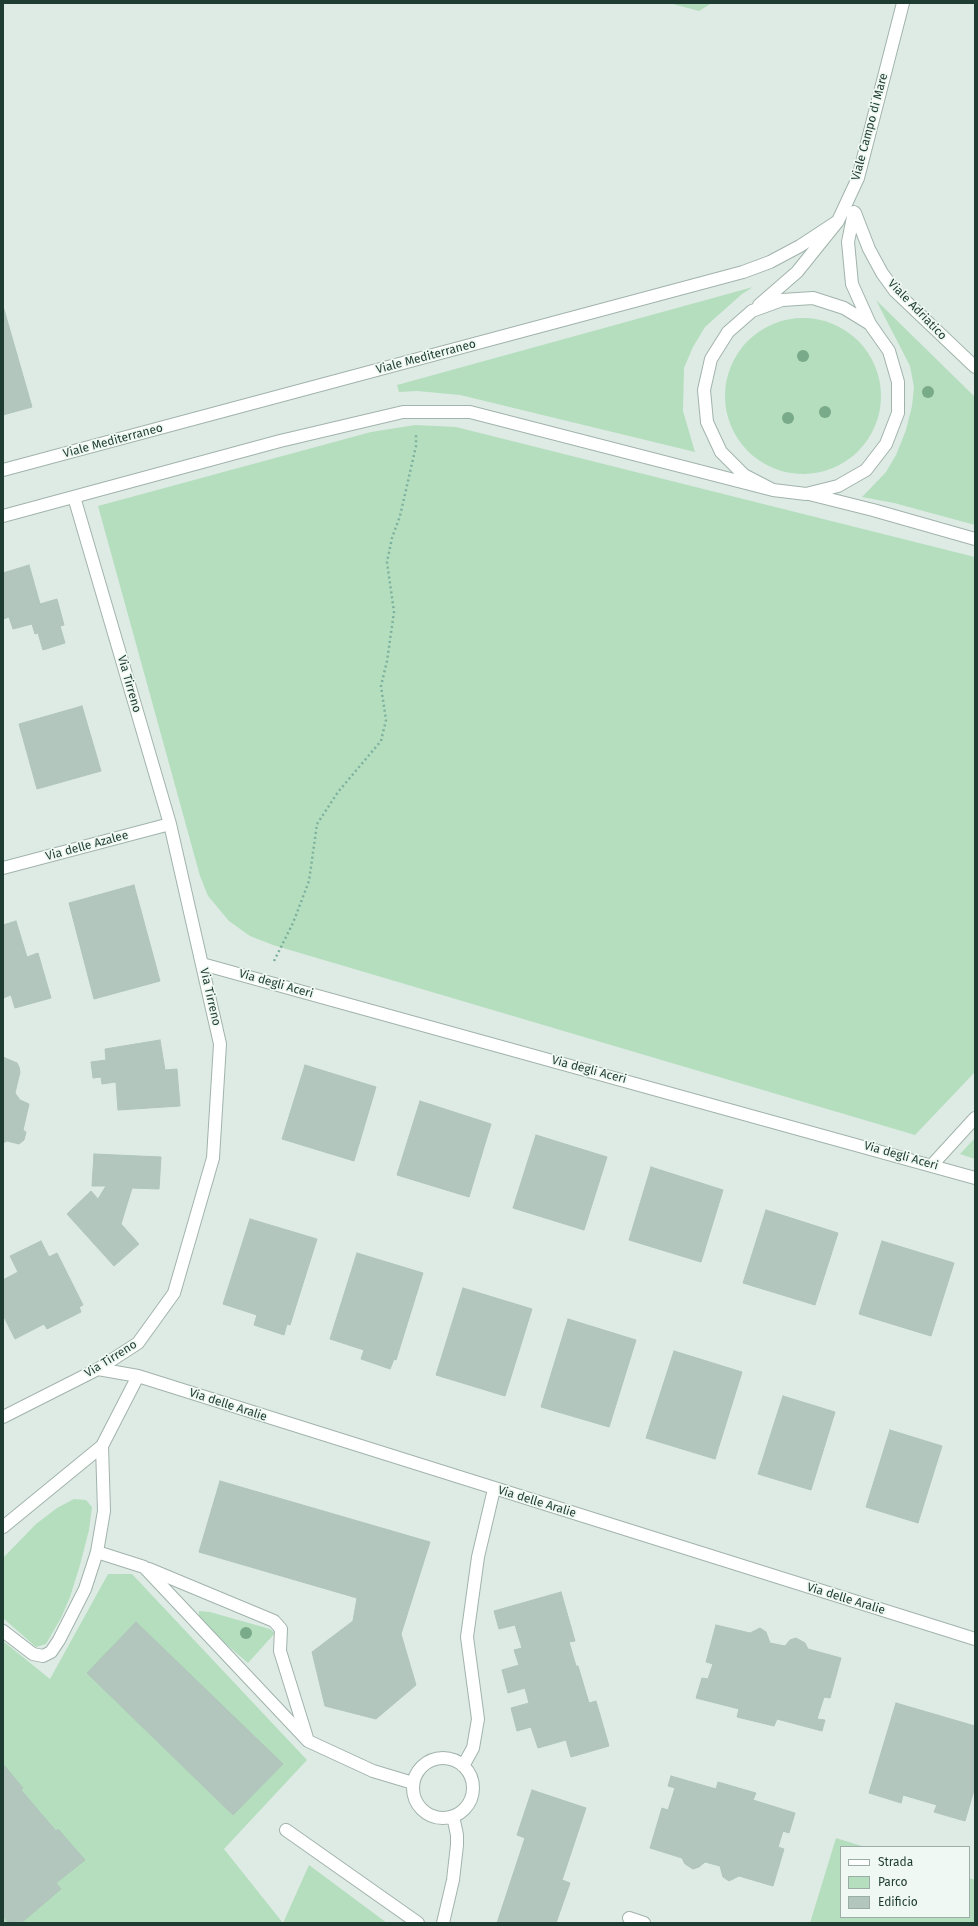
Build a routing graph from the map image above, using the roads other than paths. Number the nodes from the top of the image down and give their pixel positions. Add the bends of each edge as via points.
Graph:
1 (903, 3) edge
2 (858, 178) junction
3 (854, 212) junction
4 (838, 221) junction
5 (752, 312) junction
6 (870, 324) junction
7 (975, 367) edge
8 (3, 470) edge
9 (773, 490) junction
10 (806, 494) junction
11 (74, 497) junction
12 (3, 516) edge
13 (975, 539) edge
14 (170, 824) junction
15 (3, 868) edge
16 (202, 964) junction
17 (975, 1118) edge
18 (932, 1165) junction
19 (975, 1178) edge
20 (98, 1369) junction
21 (138, 1376) junction
22 (3, 1417) edge
23 (102, 1446) junction
24 (494, 1489) junction
25 (3, 1527) edge
26 (97, 1552) junction
27 (144, 1566) junction
28 (3, 1631) edge
29 (975, 1639) edge
30 (308, 1741) junction
31 (463, 1766) junction
32 (413, 1783) junction
33 (453, 1816) junction
34 (286, 1830) dead end
35 (629, 1918) dead end
36 (418, 1923) edge
37 (443, 1923) edge
38 (644, 1923) edge

1 - 2 street, Viale Campo di Mare
2 - 3 street, Viale Adriatico
2 - 4 street, Viale Campo di Mare
3 - 6 street via 848,242 852,284
3 - 7 street, Viale Adriatico via 869,249 882,273 896,291
4 - 5 street, Viale Campo di Mare via 797,272
4 - 8 street, Viale Mediterraneo via 800,246 770,262 743,272
5 - 6 street via 782,300 813,298 844,308
5 - 9 street, Viale Campo di Mare via 728,332 711,359 704,390 707,422 721,452 744,475
6 - 10 street via 889,351 898,382 898,413 886,444 866,470 838,486
9 - 10 street
9 - 11 street via 470,412 403,412 303,435
10 - 13 street via 874,510
11 - 12 street
11 - 14 street, Via Tirreno
14 - 15 street, Via delle Azalee
14 - 16 street, Via Tirreno
16 - 18 street, Via degli Aceri
16 - 20 street, Via Tirreno via 220,1044 213,1158 174,1292 138,1343
17 - 18 street
18 - 19 street, Via degli Aceri
20 - 21 street, Via delle Aralie
20 - 22 street, Via Tirreno
21 - 23 street
21 - 24 street, Via delle Aralie
23 - 25 street
23 - 26 street via 104,1511
24 - 29 street, Via delle Aralie
24 - 31 street via 478,1557 467,1637 478,1719 473,1748
26 - 27 street
26 - 28 street via 85,1589 60,1640 51,1652 43,1656 33,1654
27 - 30 street
27 - 30 street via 274,1621 281,1629 280,1652
30 - 32 street via 373,1771
31 - 32 street via 452,1759 442,1757 433,1760 424,1764
31 - 33 street via 471,1778 472,1796 462,1812
32 - 33 street via 414,1799 426,1813 444,1818
33 - 37 street via 457,1846 453,1880
34 - 36 street
35 - 38 street

